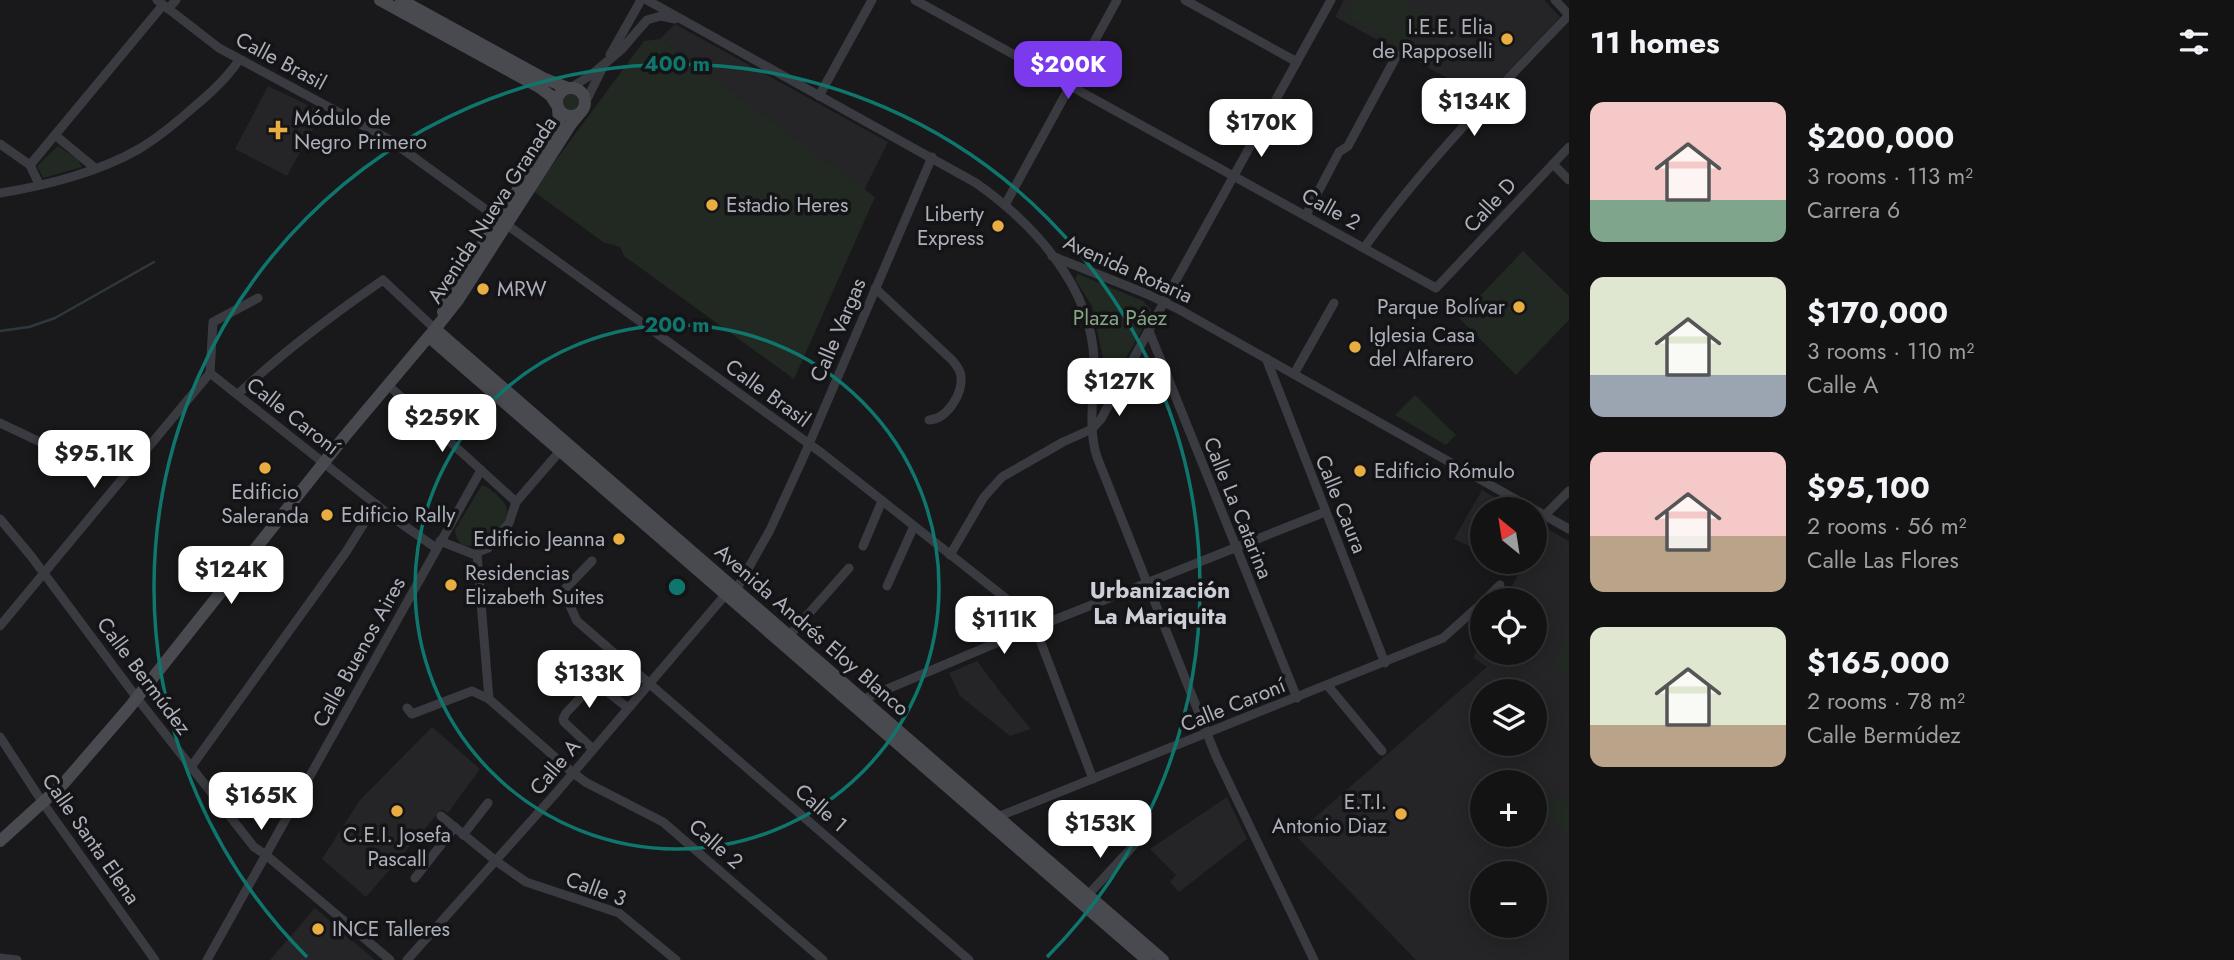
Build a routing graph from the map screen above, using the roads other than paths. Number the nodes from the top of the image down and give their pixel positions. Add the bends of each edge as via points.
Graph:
1 (176, 0) edge
2 (380, 0) edge
3 (401, 0) edge
4 (641, 0) edge
5 (647, 0) edge
6 (872, 0) edge
7 (915, 0) edge
8 (1118, 0) edge
9 (1185, 0) edge
10 (1331, 0) edge
11 (1555, 0) edge
12 (163, 5) edge
13 (419, 9) edge
14 (1569, 15) edge
15 (687, 23) junction
16 (1398, 55) dead end
17 (239, 60) junction
18 (607, 62) junction
19 (1297, 62) junction
20 (1070, 85) junction
21 (570, 88) junction
22 (819, 96) junction
23 (557, 106) junction
24 (582, 108) junction
25 (55, 135) junction
26 (0, 144) edge
27 (1569, 147) edge
28 (932, 157) junction
29 (1553, 164) junction
30 (30, 165) junction
31 (96, 169) junction
32 (1235, 176) junction
33 (1569, 180) edge
34 (39, 184) junction
35 (0, 193) edge
36 (1005, 205) junction
37 (1306, 215) junction
38 (503, 221) junction
39 (1364, 248) junction
40 (1052, 256) junction
41 (875, 288) junction
42 (1436, 288) joint
43 (258, 298) dead end
44 (1164, 302) junction
45 (1334, 303) dead end
46 (1149, 331) junction
47 (432, 333) junction
48 (1266, 358) junction
49 (1094, 360) junction
50 (211, 373) junction
51 (1294, 374) junction
52 (388, 385) junction
53 (1120, 386) junction
54 (238, 394) junction
55 (929, 420) dead end
56 (0, 423) edge
57 (1092, 429) junction
58 (809, 444) junction
59 (55, 449) dead end
60 (560, 451) junction
61 (324, 462) junction
62 (481, 470) junction
63 (1569, 491) edge
64 (1511, 497) edge
65 (882, 501) junction
66 (516, 502) junction
67 (376, 504) junction
68 (1325, 512) junction
69 (1547, 513) edge
70 (1547, 518) edge
71 (0, 519) edge
72 (914, 526) junction
73 (1569, 529) edge
74 (438, 545) junction
75 (863, 546) dead end
76 (1235, 548) junction
77 (477, 554) junction
78 (950, 555) junction
79 (592, 561) dead end
80 (849, 568) dead end
81 (44, 573) junction
82 (1147, 583) junction
83 (1500, 585) dead end
84 (887, 586) dead end
85 (1497, 588) edge
86 (731, 592) junction
87 (1470, 614) edge
88 (0, 626) edge
89 (1035, 627) junction
90 (789, 636) junction
91 (1385, 663) junction
92 (650, 683) junction
93 (1328, 686) junction
94 (137, 698) junction
95 (1297, 698) junction
96 (489, 699) junction
97 (857, 702) junction
98 (407, 708) dead end
99 (628, 708) junction
100 (1207, 734) junction
101 (0, 737) edge
102 (593, 749) junction
103 (1382, 751) dead end
104 (191, 766) junction
105 (573, 773) junction
106 (1093, 779) junction
107 (43, 803) junction
108 (488, 803) dead end
109 (441, 816) dead end
110 (992, 819) junction
111 (455, 827) junction
112 (463, 835) junction
113 (0, 841) edge
114 (1134, 845) dead end
115 (267, 855) junction
116 (496, 862) junction
117 (415, 878) dead end
118 (1088, 895) junction
119 (0, 958) edge
120 (17, 960) edge
121 (155, 960) edge
122 (206, 960) edge
123 (390, 960) edge
124 (407, 960) edge
125 (676, 960) edge
126 (823, 960) edge
127 (969, 960) edge
128 (1147, 960) edge
129 (1163, 960) edge
130 (1314, 960) edge

1 - 12 street
2 - 13 street
3 - 13 street
4 - 18 street
5 - 15 street, Avenida Rotaria
6 - 22 street
7 - 20 street, Calle 2
8 - 20 street
9 - 19 street
10 - 19 street
11 - 14 street
12 - 17 street, Calle Brasil
12 - 25 street
13 - 21 street via 543,78
13 - 23 street via 551,96
14 - 39 street via 1408,190
15 - 18 street, Avenida Rotaria via 667,16 650,18
15 - 22 street, Avenida Rotaria
16 - 37 street
17 - 31 street via 218,86 158,136
17 - 38 street, Calle Brasil via 369,128
18 - 21 street
18 - 24 street
19 - 32 street
20 - 32 street, Calle 2
20 - 36 street
21 - 23 street via 559,93
21 - 24 street via 582,93
22 - 28 street, Avenida Rotaria
23 - 24 street via 569,116
23 - 38 street, Avenida Nueva Granada via 557,126
24 - 38 street, Avenida Nueva Granada
25 - 30 street
25 - 31 street
26 - 30 street
27 - 29 street, Calle D
28 - 36 street, Avenida Rotaria
28 - 41 street, Calle Vargas
29 - 33 street
29 - 42 street, Calle D
30 - 34 street
31 - 34 street
32 - 37 street, Calle 2
32 - 44 street
34 - 35 street
36 - 40 street, Avenida Rotaria
37 - 39 street, Calle 2
38 - 47 street, Avenida Nueva Granada via 458,300
38 - 58 street, Calle Brasil
39 - 42 street, Calle 2
40 - 44 street, Avenida Rotaria
40 - 49 street via 1082,305
41 - 55 street via 960,372 961,383 951,405 940,417
41 - 58 street, Calle Vargas
43 - 50 street via 213,322
44 - 46 street
44 - 48 street, Avenida Rotaria
45 - 51 street
46 - 53 street
46 - 76 street, Calle La Catarina
47 - 52 street, Avenida Nueva Granada
47 - 54 street via 383,280 305,336
47 - 60 street, Avenida Andrés Eloy Blanco
47 - 86 street, Avenida Andrés Eloy Blanco
48 - 51 street, Avenida Rotaria
48 - 68 street, Calle Caura
49 - 53 street via 1105,384
49 - 57 street
50 - 54 street, Calle Caroní
50 - 81 street
51 - 64 street, Avenida Rotaria
52 - 61 street, Avenida Nueva Granada
52 - 62 street
53 - 57 street
54 - 61 street, Calle Caroní
56 - 59 street
57 - 78 street via 1002,477 984,497
57 - 82 street via 1097,457
58 - 65 street, Calle Brasil
58 - 86 street, Calle Vargas via 770,530
60 - 66 street
60 - 86 street, Avenida Andrés Eloy Blanco
61 - 67 street, Calle Caroní
61 - 94 street, Avenida Nueva Granada
62 - 66 street
62 - 74 street, Calle Buenos Aires
63 - 69 street
65 - 72 street, Calle Brasil
65 - 75 street
66 - 77 street via 505,528
67 - 74 street, Calle Caroní
67 - 104 street
68 - 76 street
68 - 91 street, Calle Caura
70 - 73 street, Avenida Rotaria
71 - 81 street, Calle Bermúdez
72 - 78 street, Calle Brasil
72 - 84 street
74 - 77 street, Calle Caroní
74 - 115 street, Calle Buenos Aires
76 - 82 street
76 - 95 street, Calle La Catarina
77 - 96 street
78 - 89 street, Calle Brasil via 1027,615
79 - 92 street, Calle 1 via 563,591 577,621
80 - 90 street
81 - 88 street
81 - 94 street, Calle Bermúdez
82 - 89 street
82 - 100 street
83 - 85 street, Calle Caroní
86 - 90 street, Avenida Andrés Eloy Blanco
86 - 92 street, Calle A
86 - 97 street, Avenida Andrés Eloy Blanco
87 - 91 street, Calle Caroní via 1444,638
89 - 97 street
89 - 106 street, Calle Brasil
90 - 97 street, Avenida Andrés Eloy Blanco
91 - 93 street, Calle Caroní
92 - 99 street, Calle A
92 - 127 street, Calle 1
93 - 95 street, Calle Caroní
93 - 103 street
94 - 104 street, Calle Bermúdez
94 - 107 street, Avenida Nueva Granada
95 - 100 street, Calle Caroní
96 - 98 street via 472,691 412,714
96 - 105 street, Calle 2
97 - 110 street, Avenida Andrés Eloy Blanco
99 - 102 street, Calle A
99 - 102 street via 595,682 566,713 566,724
100 - 106 street, Calle Caroní
100 - 130 street
101 - 107 street, Calle Santa Elena
102 - 105 street, Calle A
104 - 115 street, Calle Bermúdez via 254,847
105 - 116 street, Calle A
105 - 126 street, Calle 2 via 663,822
106 - 110 street, Calle Caroní
107 - 113 street, Avenida Nueva Granada
107 - 121 street, Calle Santa Elena
108 - 112 street
109 - 111 street, Calle 3
110 - 118 street, Avenida Andrés Eloy Blanco
110 - 128 street, Avenida Andrés Eloy Blanco
111 - 112 street, Calle 3
111 - 117 street
112 - 116 street, Calle 3
114 - 118 street
115 - 122 street, Calle Buenos Aires
115 - 123 street, Calle Bermúdez
116 - 124 street, Calle A
116 - 125 street, Calle 3 via 530,885 623,915
118 - 129 street, Avenida Andrés Eloy Blanco
119 - 120 street

